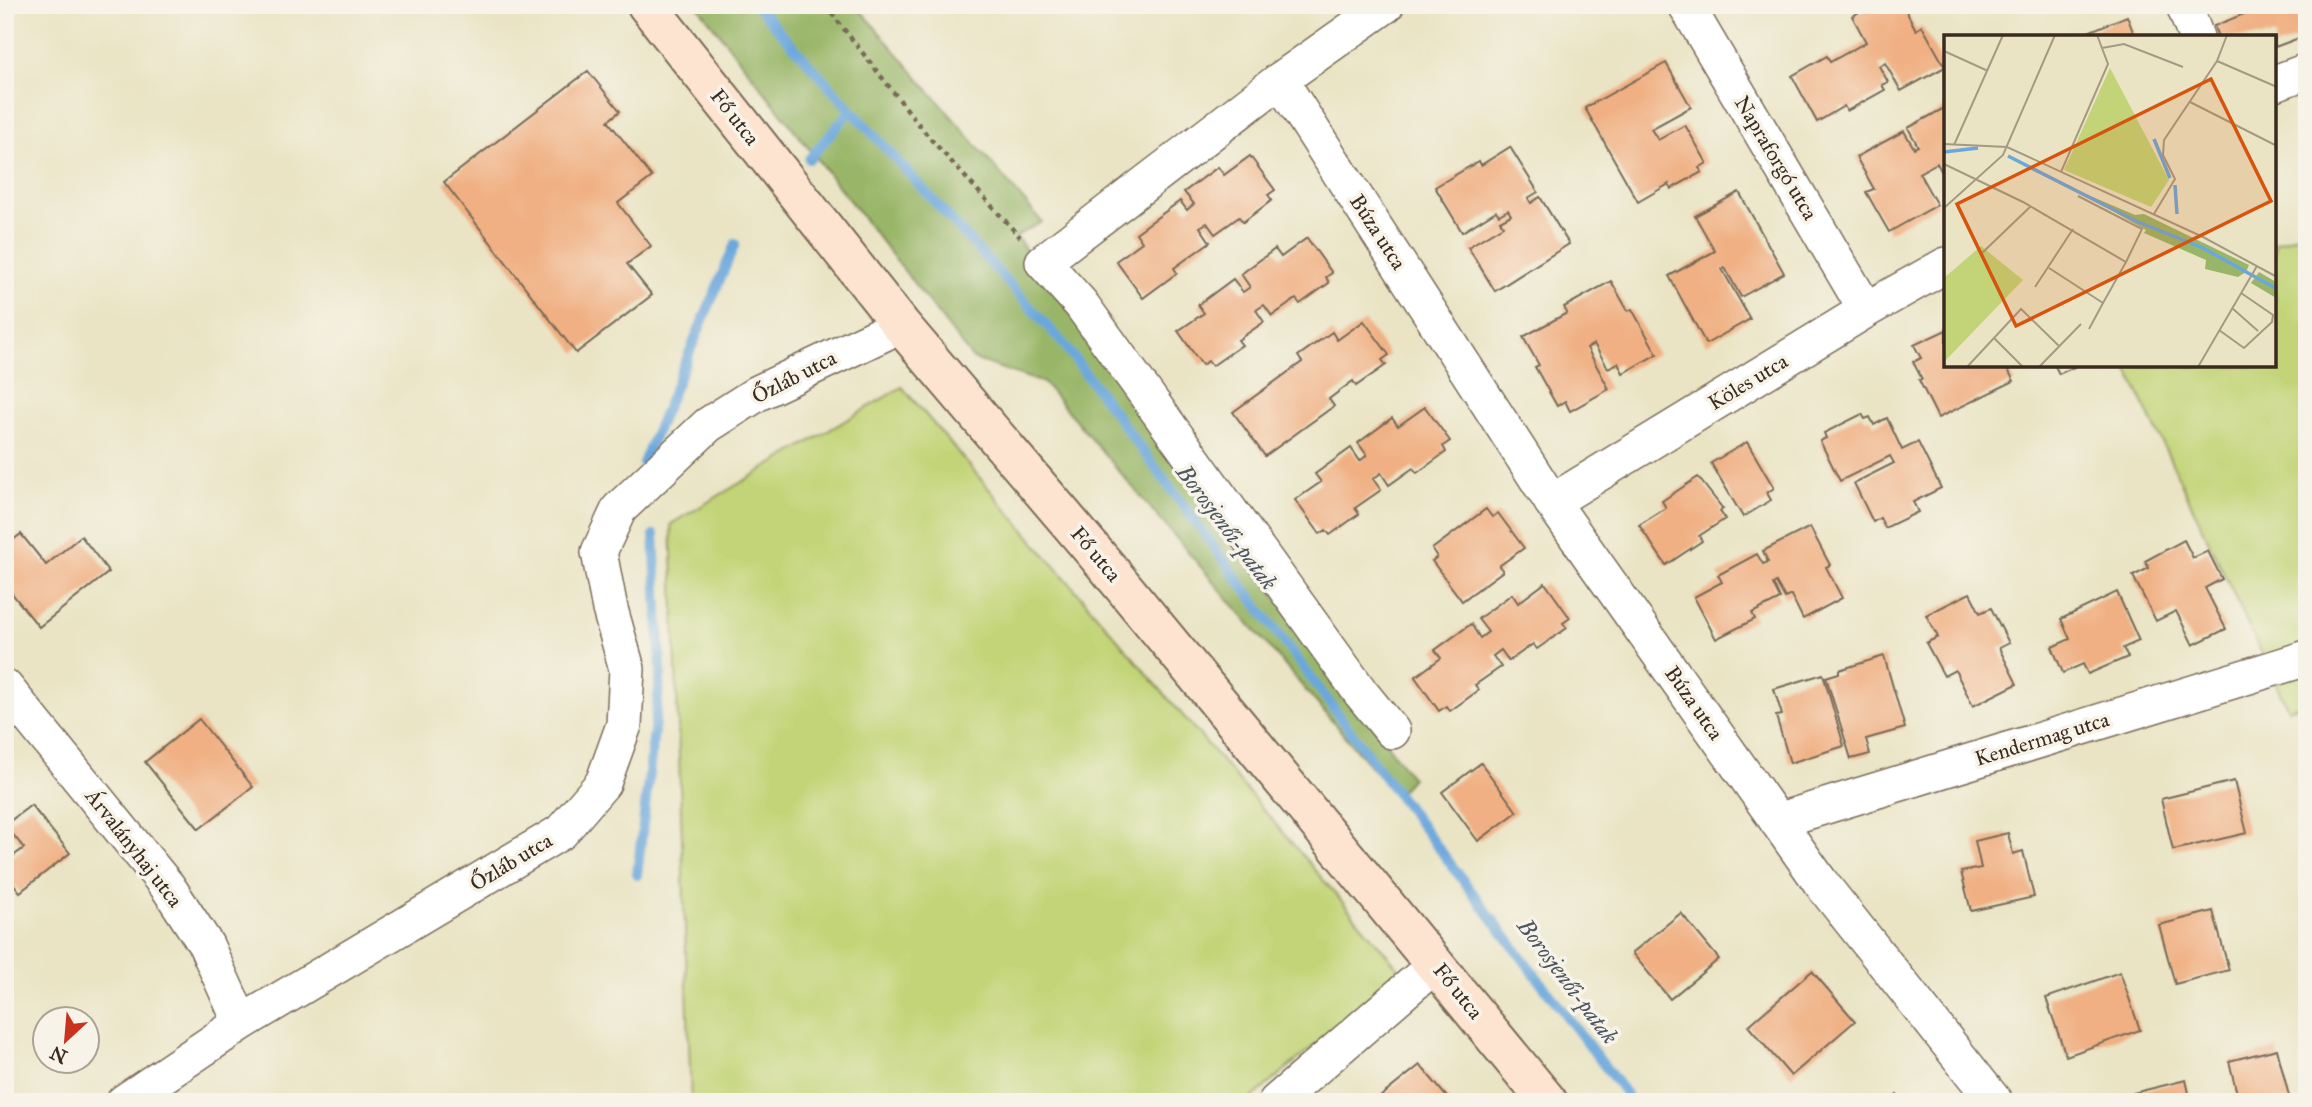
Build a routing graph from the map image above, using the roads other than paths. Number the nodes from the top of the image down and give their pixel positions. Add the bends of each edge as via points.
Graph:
1 (647, 5) edge
2 (1386, 5) edge
3 (1686, 5) edge
4 (2184, 5) edge
5 (2195, 35) edge
6 (2307, 71) edge
7 (1280, 80) junction
8 (2277, 82) edge
9 (1944, 266) edge
10 (1866, 310) junction
11 (901, 325) junction
12 (1552, 502) junction
13 (2307, 658) edge
14 (5, 687) edge
15 (1392, 731) dead end
16 (1777, 821) junction
17 (1436, 964) junction
18 (240, 1023) junction
19 (124, 1102) edge
20 (1276, 1102) edge
21 (1548, 1102) edge
22 (1995, 1102) edge

1 - 11 street, Fő utca
2 - 7 street
3 - 10 street, Napraforgó utca
4 - 5 street
6 - 8 street
7 - 12 street, Búza utca
7 - 15 street via 1042,262 1081,304
9 - 10 street, Köles utca
10 - 12 street, Köles utca
11 - 17 street, Fő utca
11 - 18 street, Őzláb utca via 748,399 708,425 619,509 598,552 627,669 624,725 603,783 561,832
12 - 16 street, Búza utca
13 - 16 street, Kendermag utca
14 - 18 street, Árvalányhaj utca via 168,887 206,945
16 - 22 street, Búza utca
17 - 20 street
17 - 21 street, Fő utca
18 - 19 street, Őzláb utca

